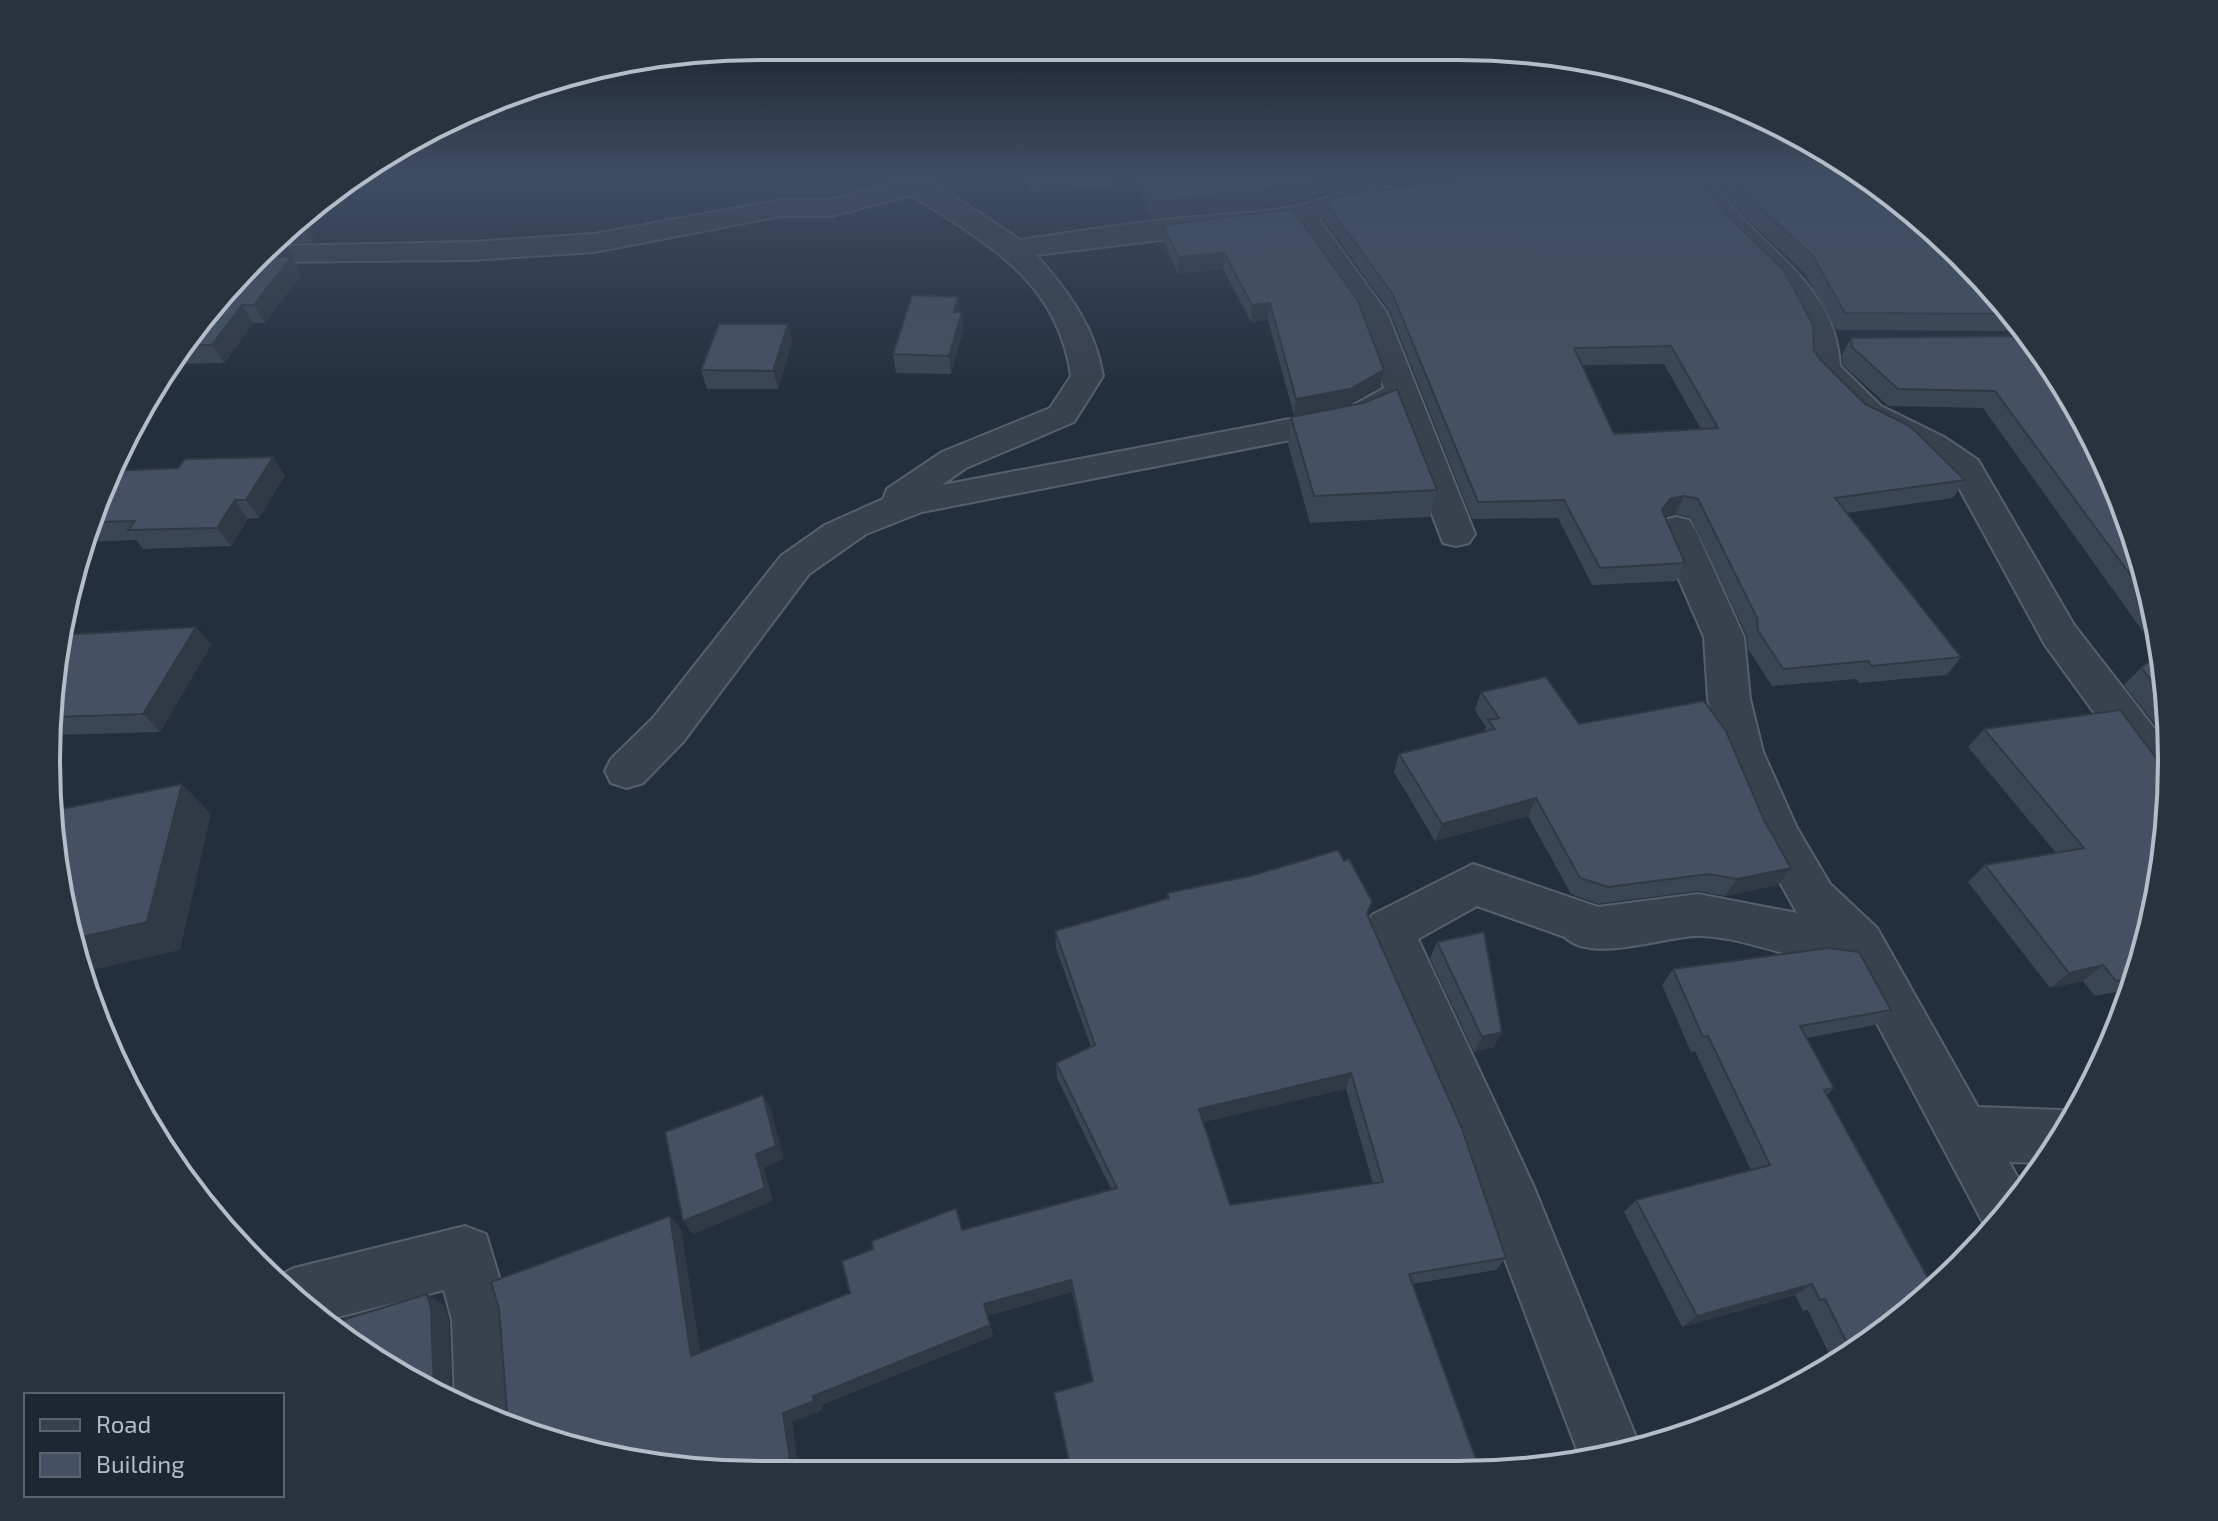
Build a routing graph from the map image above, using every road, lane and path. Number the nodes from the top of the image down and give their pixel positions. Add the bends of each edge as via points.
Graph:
1 (579, 244) edge
2 (1007, 244) edge
3 (1056, 244) edge
4 (1321, 244) edge
5 (1753, 244) edge
6 (1015, 249) junction
7 (276, 255) edge
8 (1401, 391) junction
9 (878, 512) junction
10 (1676, 529) dead end
11 (1456, 534) dead end
12 (2158, 765) edge
13 (627, 771) dead end
14 (1860, 943) junction
15 (1966, 1133) junction
16 (2048, 1136) edge
17 (2001, 1202) edge
18 (308, 1294) edge
19 (487, 1406) edge
20 (1607, 1445) edge

1 - 7 street
2 - 6 street
3 - 6 street
4 - 8 street via 1372,313
5 - 12 street via 1792,281 1838,342 1824,368 1869,413 1932,444 1966,468 2059,635
6 - 9 street via 1058,299 1083,349 1087,376 1062,415 954,460
8 - 9 street via 1357,417
8 - 11 street
9 - 13 street via 830,537 795,565 668,730
10 - 14 street via 1724,637 1729,699 1741,752 1777,836 1813,898
14 - 15 street
14 - 20 street via 1698,915 1589,929 1473,884 1389,930 1513,1205
15 - 16 street
15 - 17 street
18 - 19 street via 465,1255 482,1320

